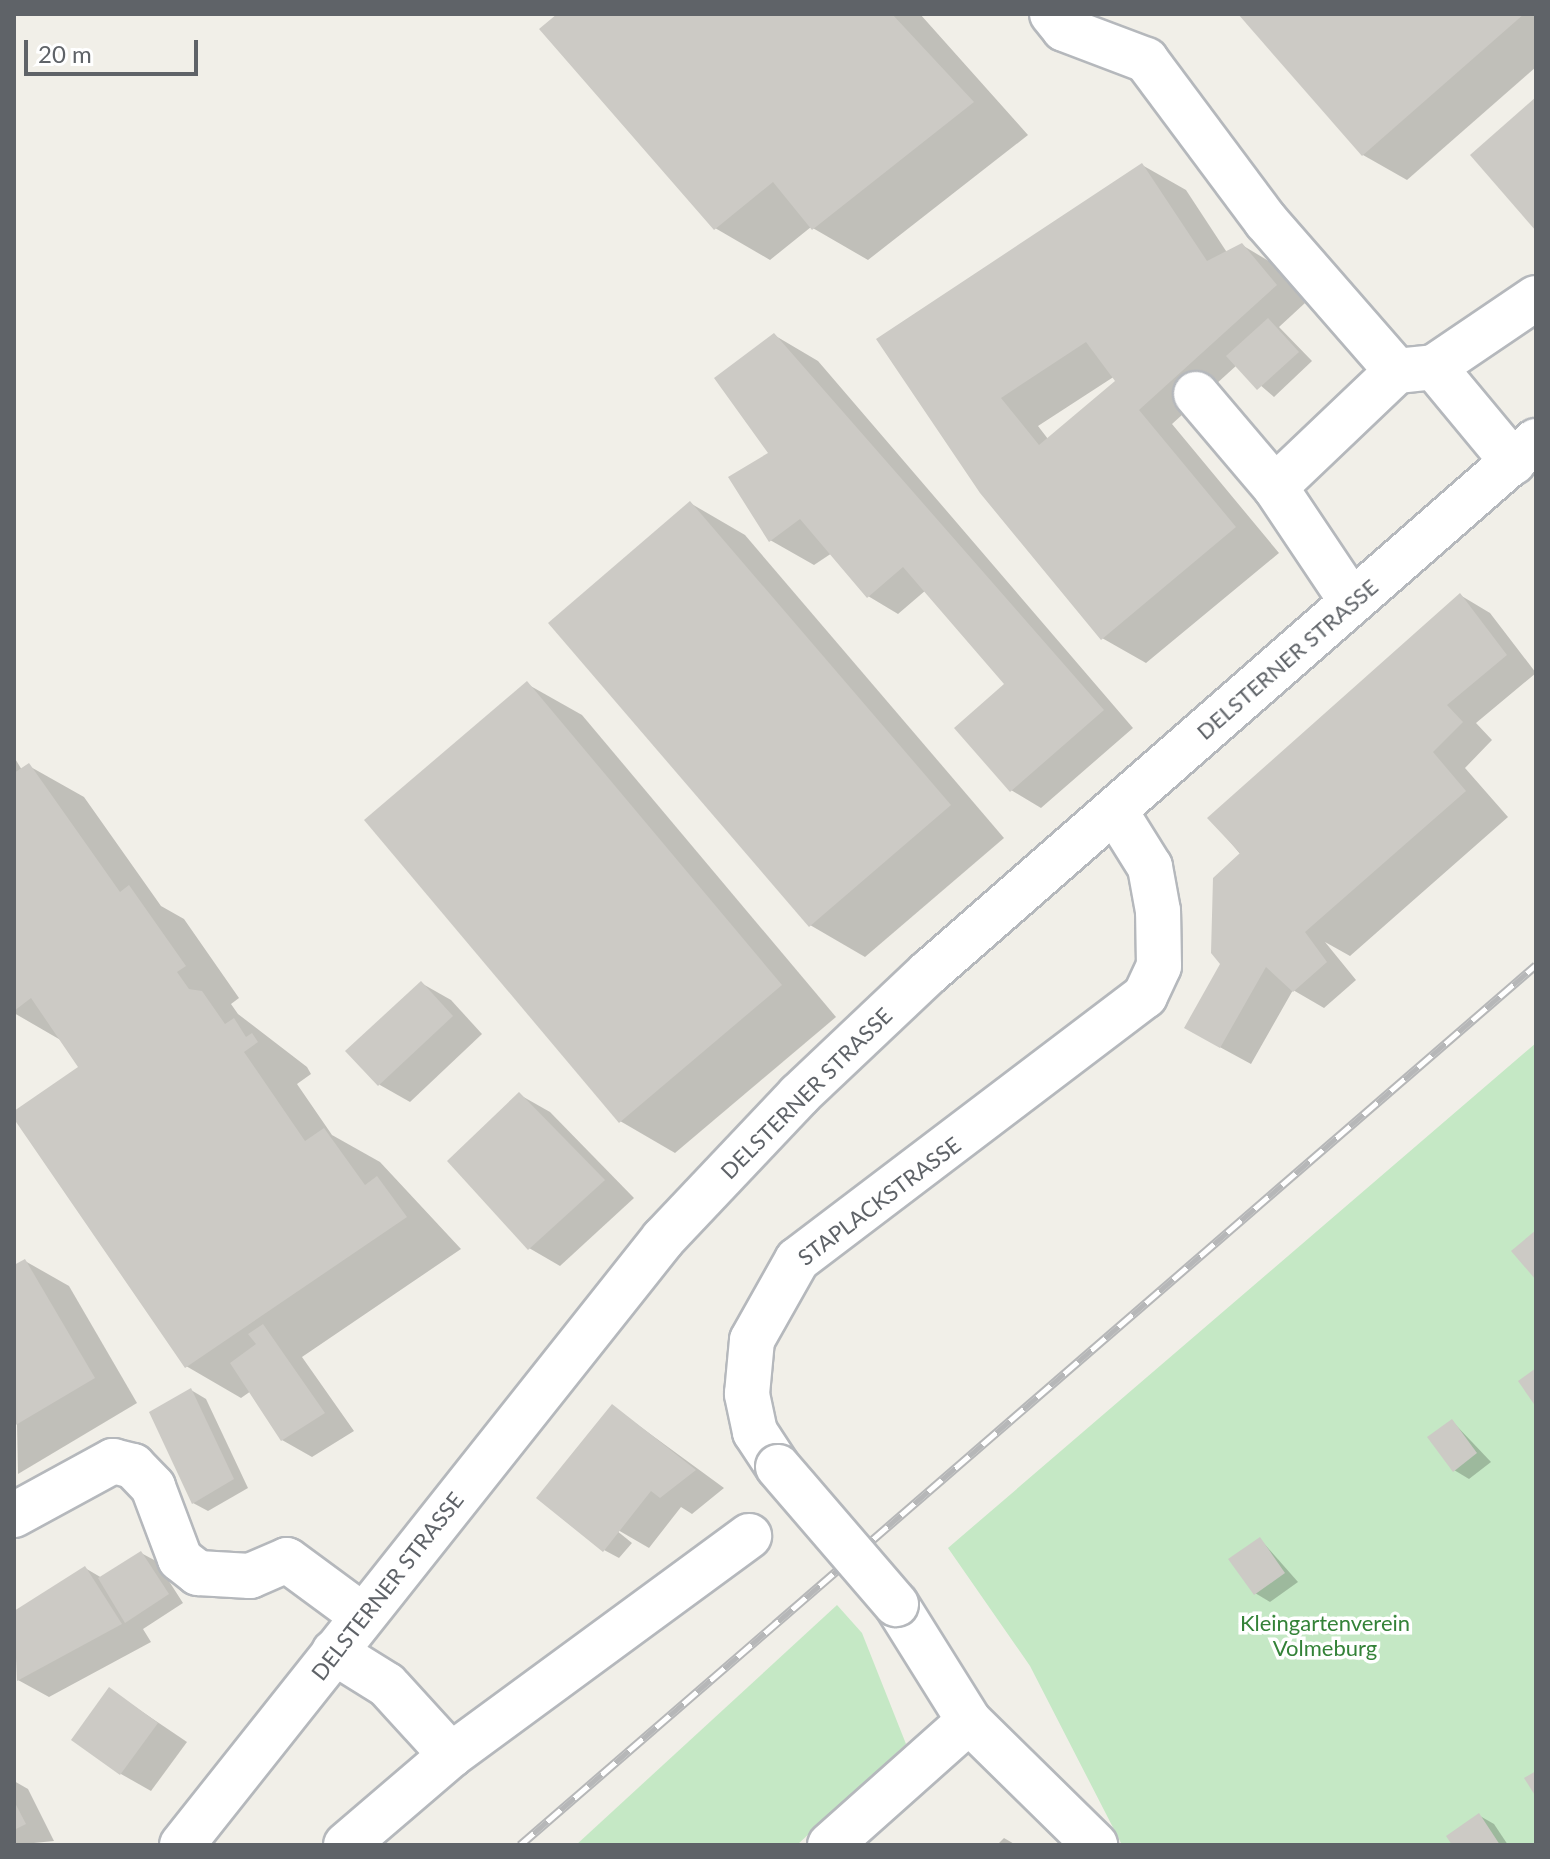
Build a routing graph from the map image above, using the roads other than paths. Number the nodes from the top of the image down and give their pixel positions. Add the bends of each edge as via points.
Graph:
1 (1052, 14) edge
2 (1536, 298) edge
3 (1416, 369) junction
4 (1196, 394) dead end
5 (1525, 452) edge
6 (1275, 487) junction
7 (1352, 602) junction
8 (1115, 811) junction
9 (14, 1515) edge
10 (749, 1536) dead end
11 (363, 1616) junction
12 (334, 1652) junction
13 (969, 1721) junction
14 (451, 1755) junction
15 (182, 1845) edge
16 (346, 1845) edge
17 (830, 1845) edge
18 (1095, 1845) edge

1 - 3 street via 1064,29 1146,60 1266,221
2 - 3 street
3 - 5 street
3 - 6 street
4 - 6 street
5 - 7 street, DELSTERNER STRASSE
6 - 7 street
7 - 8 street, DELSTERNER STRASSE
8 - 11 street, DELSTERNER STRASSE via 821,1074 663,1239
8 - 13 street, STAPLACKSTRASSE, bridge via 1150,867 1158,911 1159,966 1145,996 797,1260 752,1340 748,1380 755,1432 778,1467 896,1604
9 - 11 street via 113,1461 133,1466 153,1487 180,1559 198,1573 250,1576 287,1560
10 - 14 street
11 - 12 street, DELSTERNER STRASSE
12 - 14 street via 387,1685
12 - 15 street, DELSTERNER STRASSE
13 - 17 street
13 - 18 street, STAPLACKSTRASSE
14 - 16 street

